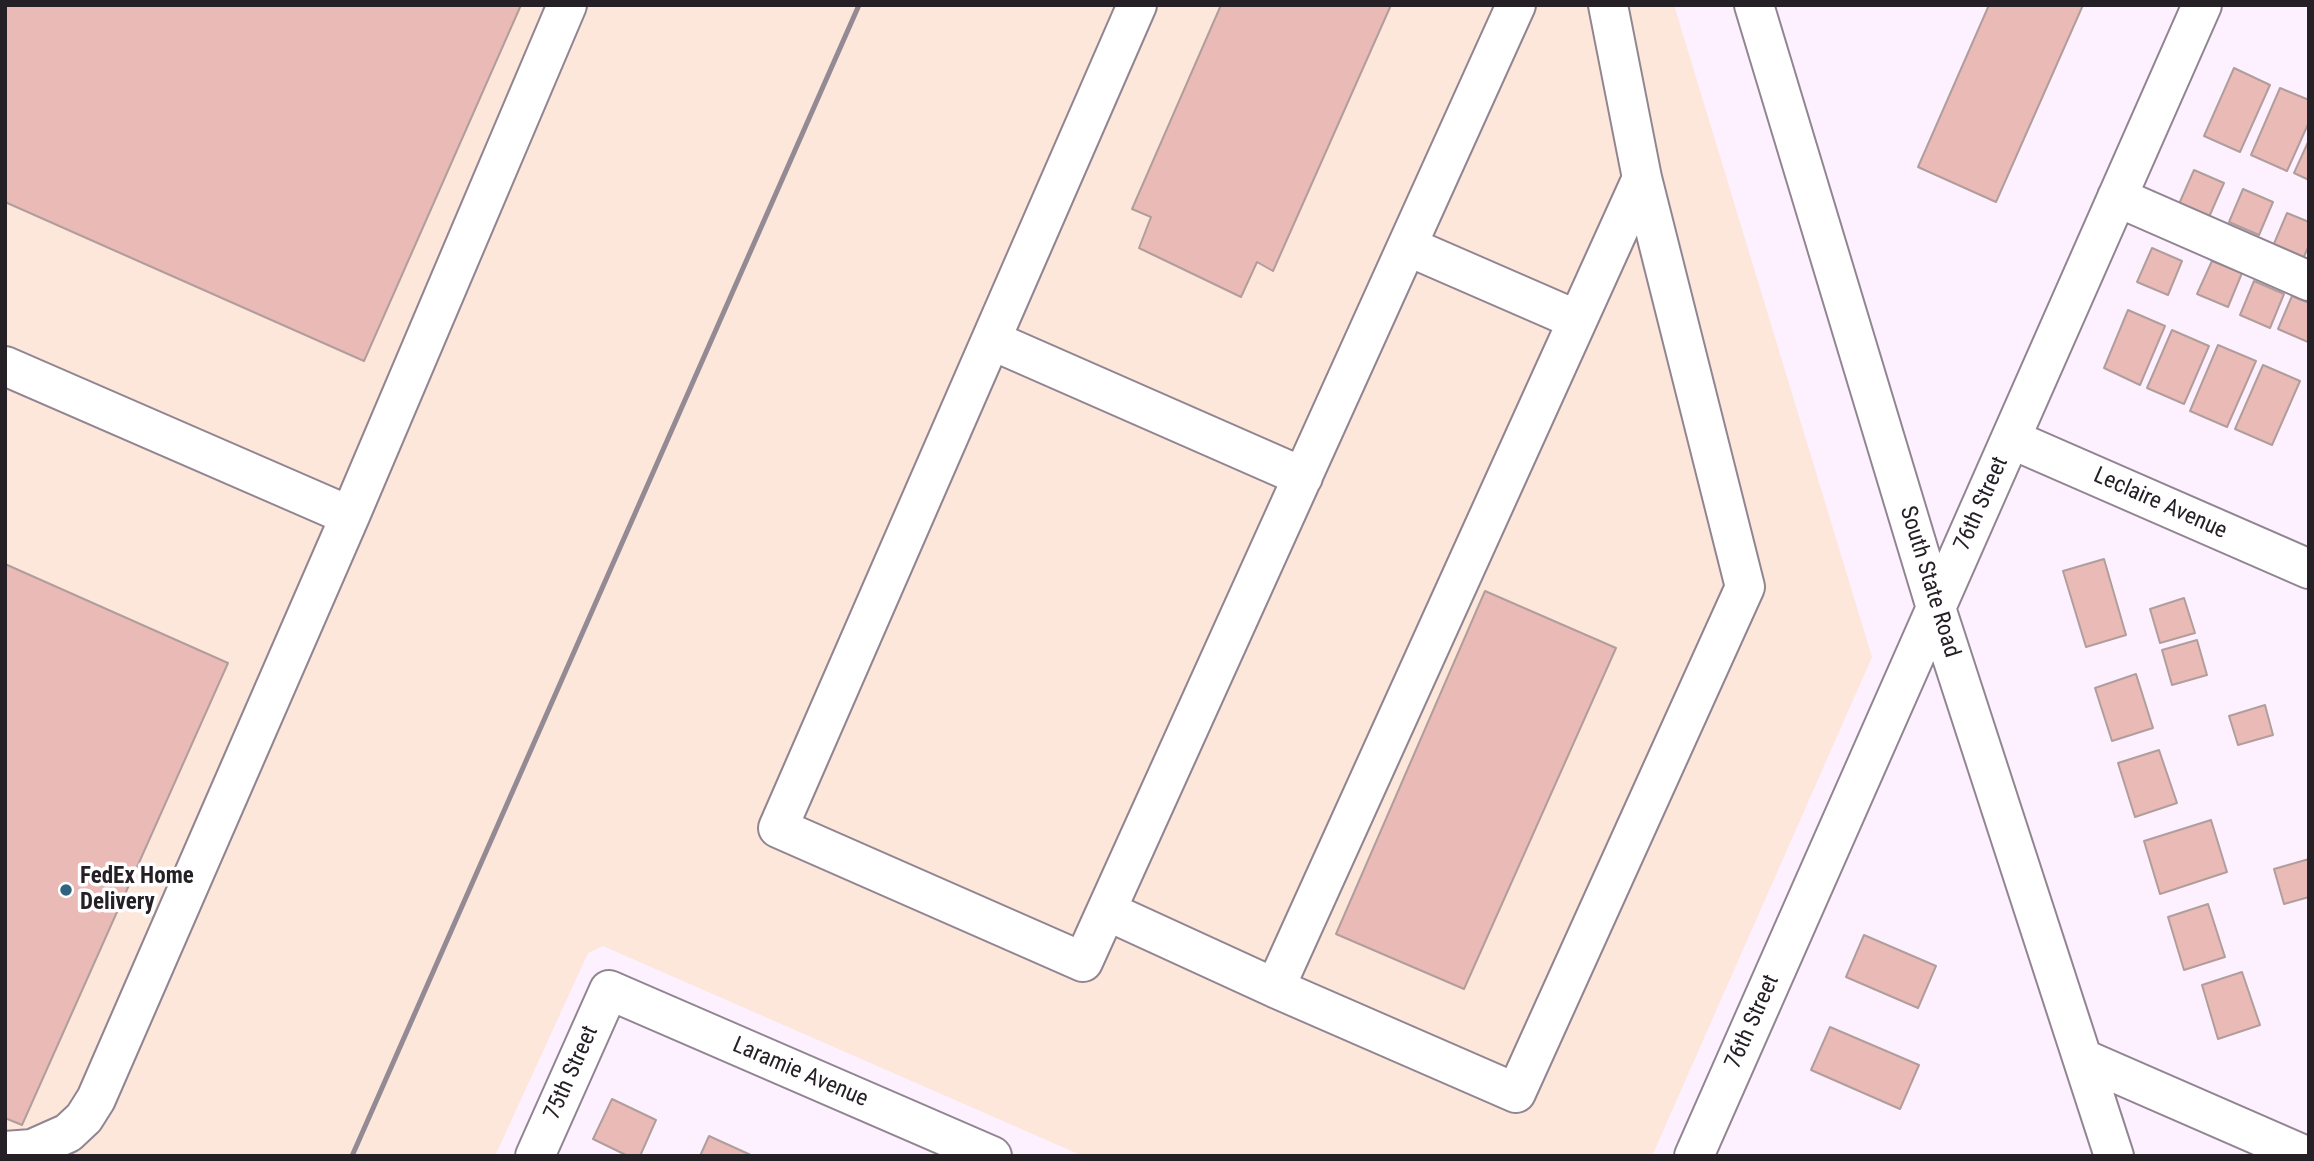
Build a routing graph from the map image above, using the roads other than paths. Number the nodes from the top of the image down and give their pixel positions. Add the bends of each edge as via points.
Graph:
1 (567, 5) edge
2 (1137, 5) edge
3 (1516, 5) edge
4 (1608, 5) edge
5 (1754, 5) edge
6 (2202, 5) edge
7 (1642, 178) junction
8 (2118, 197) junction
9 (1407, 246) junction
10 (2309, 281) edge
11 (1577, 320) junction
12 (991, 340) junction
13 (5, 366) edge
14 (2011, 439) junction
15 (1303, 477) junction
16 (350, 516) junction
17 (2309, 569) edge
18 (1936, 608) junction
19 (1107, 911) junction
20 (1275, 988) junction
21 (609, 990) joint
22 (2085, 1060) junction
23 (5, 1150) edge
24 (536, 1156) edge
25 (992, 1156) edge
26 (1694, 1156) edge
27 (2114, 1156) edge
28 (2306, 1156) edge

1 - 16 street
2 - 12 street
3 - 9 street
4 - 7 street
5 - 18 street, South State Road
6 - 8 street, 76th Street
7 - 11 street
7 - 20 street via 1745,587 1516,1093
8 - 10 street
8 - 14 street, 76th Street
9 - 11 street
9 - 15 street
11 - 20 street
12 - 15 street
12 - 19 street via 778,828 1083,962
13 - 16 street
14 - 17 street, Leclaire Avenue
14 - 18 street, 76th Street
15 - 19 street
16 - 23 street via 96,1099 68,1133 32,1149
18 - 22 street, South State Road
18 - 26 street, 76th Street
19 - 20 street
21 - 24 street, 75th Street
21 - 25 street, Laramie Avenue
22 - 27 street, South State Road
22 - 28 street

